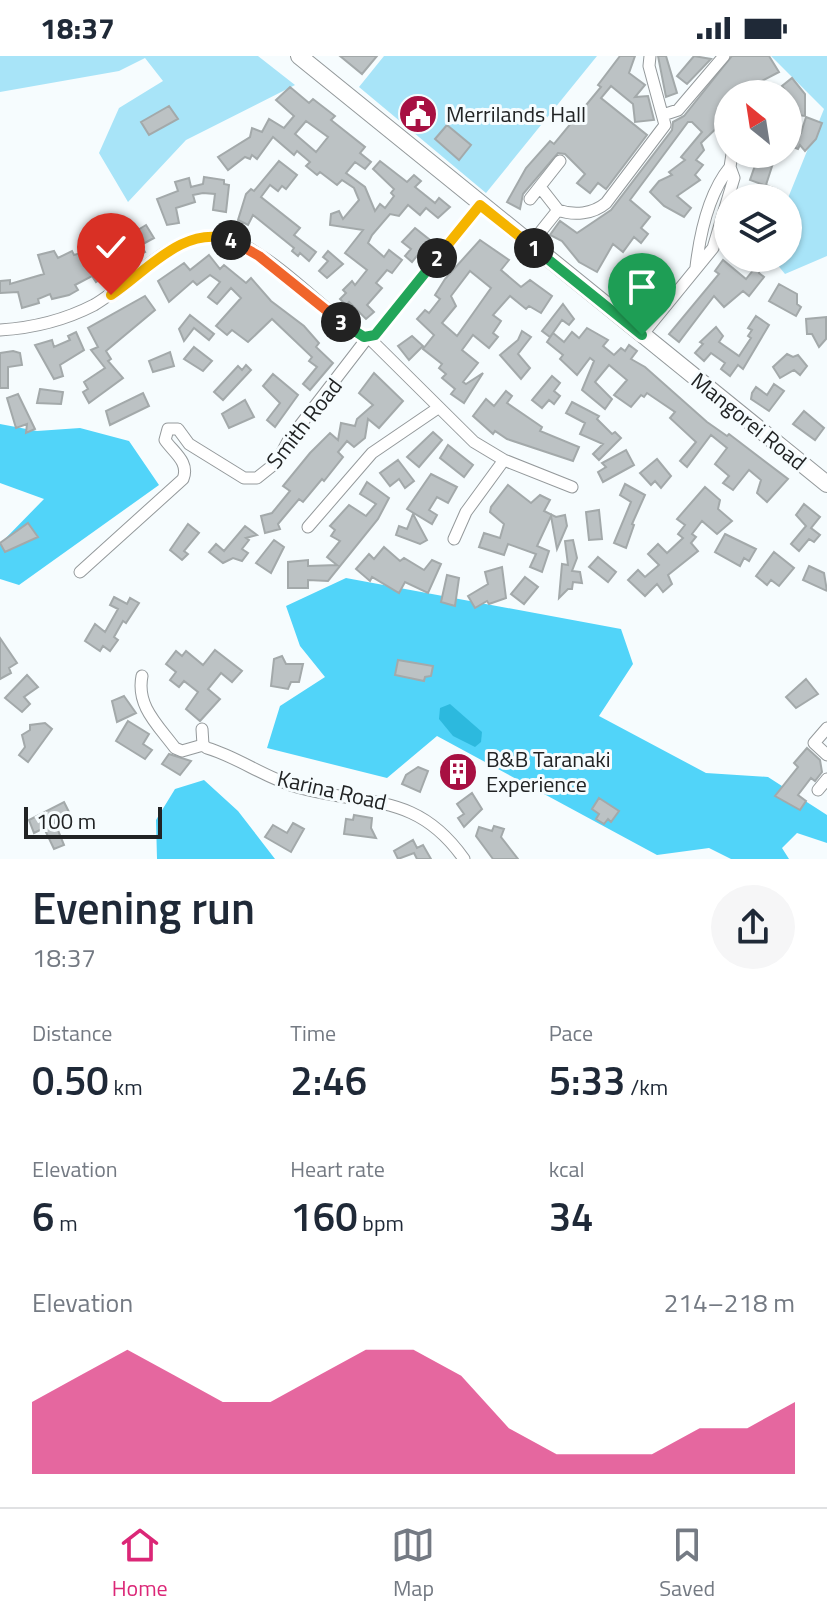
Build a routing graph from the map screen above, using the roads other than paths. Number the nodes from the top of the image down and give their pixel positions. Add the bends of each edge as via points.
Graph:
1 (299, 56) edge
2 (650, 56) edge
3 (724, 56) edge
4 (663, 115) junction
5 (560, 161) dead end
6 (729, 168) edge
7 (540, 187) junction
8 (530, 199) dead end
9 (480, 205) junction
10 (558, 210) junction
11 (530, 245) junction
12 (0, 330) edge
13 (642, 335) junction
14 (368, 337) junction
15 (438, 408) junction
16 (504, 460) junction
17 (827, 484) edge
18 (572, 487) dead end
19 (308, 527) dead end
20 (454, 539) dead end
21 (80, 572) dead end
22 (142, 676) dead end
23 (827, 728) edge
24 (202, 729) dead end
25 (203, 745) junction
26 (827, 755) edge
27 (827, 779) edge
28 (818, 790) dead end
29 (464, 859) edge

1 - 9 street, Mangorei Road
2 - 4 street
3 - 4 street via 678,110
4 - 10 street via 665,125 606,203 597,210 570,214
5 - 7 street
6 - 13 street via 708,207 696,267
7 - 8 street
7 - 10 street
9 - 11 street, Mangorei Road
9 - 14 street, Smith Road via 375,335
10 - 11 street
11 - 13 street, Mangorei Road
12 - 14 street via 80,311 130,283 179,245 212,236 248,248 353,331
13 - 17 street, Mangorei Road
14 - 15 street
14 - 21 street, Smith Road via 277,462 257,478 240,476 189,444 178,429 168,429 165,440 182,461 183,479
15 - 16 street via 474,442
15 - 19 street via 372,453
16 - 18 street
16 - 20 street via 466,512
22 - 25 street, Karina Road via 143,705 175,748
23 - 26 street via 814,743
24 - 25 street
25 - 29 street, Karina Road via 291,785 376,799 413,812 441,830
27 - 28 street

